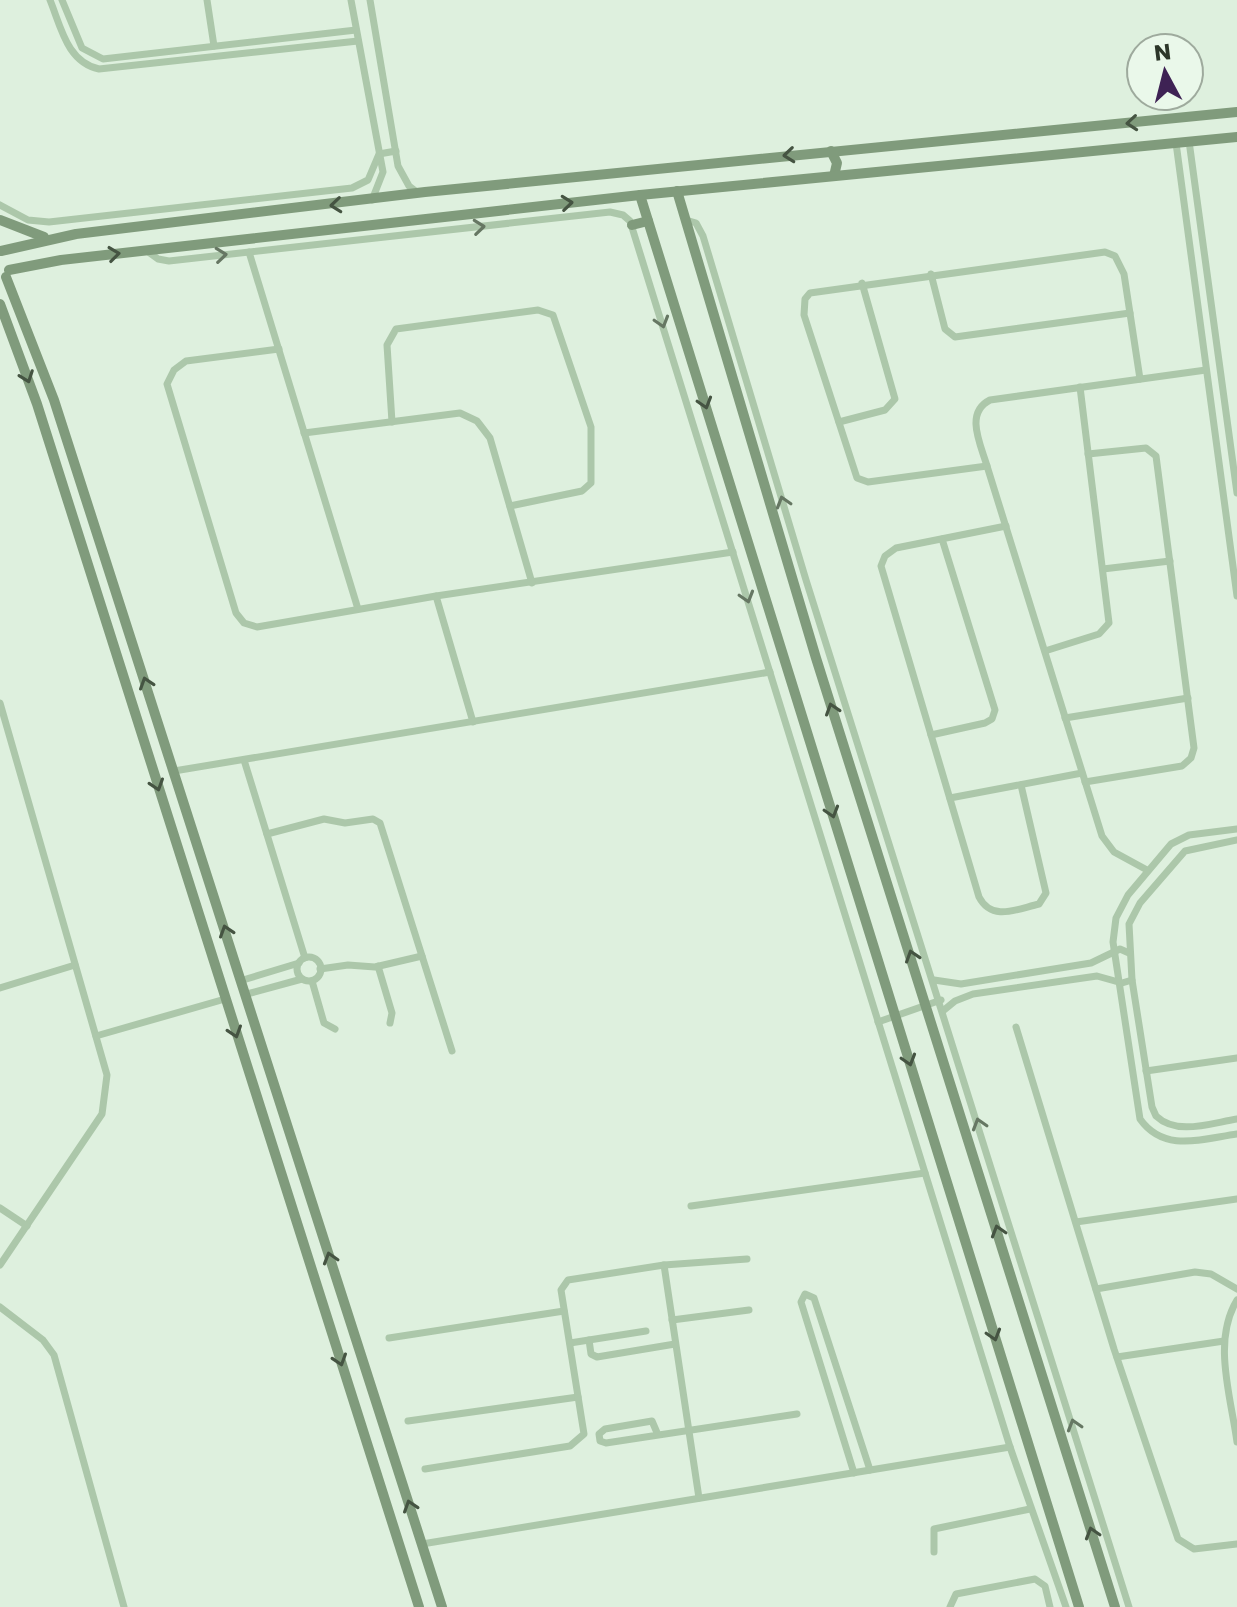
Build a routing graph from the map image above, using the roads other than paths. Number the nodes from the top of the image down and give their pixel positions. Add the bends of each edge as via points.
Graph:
1 (50, 0) edge
2 (62, 0) edge
3 (207, 0) edge
4 (351, 0) edge
5 (370, 0) edge
6 (356, 30) junction
7 (358, 41) junction
8 (214, 46) junction
9 (1237, 112) edge
10 (1237, 137) edge
11 (1189, 141) junction
12 (1176, 143) junction
13 (868, 147) junction
14 (396, 151) junction
15 (831, 151) junction
16 (379, 154) junction
17 (870, 172) junction
18 (834, 176) junction
19 (677, 191) junction
20 (418, 193) junction
21 (640, 195) junction
22 (371, 201) junction
23 (0, 205) edge
24 (0, 220) edge
25 (686, 220) junction
26 (648, 221) junction
27 (632, 225) junction
28 (76, 234) junction
29 (49, 239) junction
30 (1, 250) edge
31 (147, 251) junction
32 (249, 252) junction
33 (61, 260) junction
34 (931, 274) junction
35 (5, 276) edge
36 (862, 283) junction
37 (0, 304) edge
38 (1130, 313) junction
39 (279, 349) junction
40 (1206, 370) junction
41 (1140, 379) junction
42 (1080, 387) junction
43 (54, 400) junction
44 (37, 404) junction
45 (392, 422) junction
46 (839, 422) junction
47 (304, 433) junction
48 (1088, 454) junction
49 (987, 466) junction
50 (1237, 493) edge
51 (510, 506) junction
52 (1006, 526) junction
53 (942, 539) junction
54 (733, 552) junction
55 (1170, 561) junction
56 (1103, 569) junction
57 (532, 583) junction
58 (436, 596) junction
59 (1237, 596) edge
60 (358, 609) junction
61 (1045, 651) junction
62 (770, 672) junction
63 (1188, 698) junction
64 (0, 703) edge
65 (1065, 718) junction
66 (473, 722) junction
67 (931, 735) junction
68 (244, 760) junction
69 (174, 771) junction
70 (1083, 777) junction
71 (1021, 785) junction
72 (950, 798) junction
73 (1237, 829) edge
74 (267, 834) junction
75 (1237, 840) edge
76 (1147, 870) junction
77 (1115, 951) junction
78 (1129, 953) junction
79 (422, 956) junction
80 (302, 960) junction
81 (75, 965) junction
82 (378, 966) junction
83 (320, 969) junction
84 (302, 979) junction
85 (243, 980) junction
86 (934, 980) junction
87 (1132, 980) junction
88 (312, 981) junction
89 (1119, 982) junction
90 (921, 984) junction
91 (0, 988) edge
92 (247, 994) junction
93 (225, 999) junction
94 (941, 1000) junction
95 (928, 1005) junction
96 (944, 1010) junction
97 (895, 1016) junction
98 (878, 1022) junction
99 (390, 1023) dead end
100 (1016, 1027) dead end
101 (335, 1029) dead end
102 (96, 1036) junction
103 (452, 1051) dead end
104 (1237, 1058) edge
105 (1146, 1071) junction
106 (1237, 1119) edge
107 (1237, 1134) edge
108 (925, 1173) junction
109 (1237, 1199) edge
110 (691, 1206) dead end
111 (0, 1208) edge
112 (1076, 1222) junction
113 (27, 1226) junction
114 (747, 1259) dead end
115 (0, 1265) edge
116 (664, 1265) junction
117 (1096, 1289) junction
118 (1237, 1289) edge
119 (1237, 1300) edge
120 (0, 1307) edge
121 (749, 1310) dead end
122 (564, 1311) junction
123 (672, 1320) junction
124 (389, 1338) dead end
125 (589, 1340) junction
126 (1224, 1341) junction
127 (570, 1343) junction
128 (675, 1344) junction
129 (644, 1349) junction
130 (1117, 1357) junction
131 (368, 1378) junction
132 (347, 1384) junction
133 (846, 1395) junction
134 (374, 1397) junction
135 (578, 1397) junction
136 (831, 1400) junction
137 (1234, 1402) edge
138 (353, 1403) junction
139 (797, 1414) dead end
140 (408, 1421) dead end
141 (689, 1429) junction
142 (658, 1435) junction
143 (1237, 1442) edge
144 (1010, 1447) junction
145 (425, 1469) dead end
146 (870, 1470) junction
147 (854, 1473) junction
148 (699, 1498) junction
149 (1030, 1509) junction
150 (422, 1544) junction
151 (1237, 1544) edge
152 (934, 1552) dead end
153 (1064, 1603) edge
154 (1049, 1604) edge
155 (124, 1607) edge
156 (419, 1607) edge
157 (442, 1607) edge
158 (950, 1607) edge
159 (1079, 1607) edge
160 (1115, 1607) edge
161 (1129, 1607) edge

1 - 7 street via 73,53 99,69
2 - 8 street via 82,48 93,56
3 - 8 street
4 - 6 street
5 - 14 street
6 - 7 street
6 - 8 street
7 - 16 street
9 -> 13 street
10 - 11 street
11 - 12 street
11 - 50 street
12 - 17 street
12 - 40 street
13 - 15 street
13 - 17 street via 863,160
14 - 16 street
14 - 20 street via 402,176
15 - 18 street via 837,163
15 -> 20 street
16 - 22 street via 381,183
16 - 23 street via 368,180 352,188 49,222 28,220
17 - 18 street
18 - 19 street
19 - 21 street
19 - 25 street
20 - 22 street
21 - 26 street
31 -> 21 street
22 -> 28 street
24 - 29 street
86 -> 25 street via 703,236 696,223
90 -> 25 street via 811,644
26 - 27 street
26 -> 97 street
32 -> 27 street via 610,212 623,215
27 -> 54 street
28 - 29 street
28 - 33 street via 57,246
29 - 30 street
30 - 35 street via 8,259
31 -> 32 street via 169,261
33 -> 31 street
32 - 39 street
33 - 35 street
34 - 36 street
34 - 38 street via 943,324 955,337
34 - 38 street via 1099,250 1121,264
35 - 43 street
36 - 46 street via 895,399 885,410
36 - 46 street via 810,293 803,307
37 -> 44 street
38 - 41 street
39 - 47 street
39 - 60 street via 186,361 171,374 168,394 241,620 257,627
40 - 41 street
40 - 59 street
41 - 42 street
42 - 48 street
42 - 49 street via 985,402 976,418
43 - 44 street
69 -> 43 street
44 -> 93 street
45 - 47 street
45 - 51 street via 460,413 477,421 490,438
45 - 51 street via 387,345 393,331 538,310 550,313 591,427 591,483 582,491
46 - 49 street via 853,473 862,481
47 - 60 street
48 - 55 street via 1141,448 1154,452
48 - 56 street
49 - 52 street
51 - 57 street
52 - 53 street
52 - 61 street
53 - 67 street via 896,548 881,566
53 - 67 street via 995,710 985,723
54 - 57 street
54 -> 62 street
55 - 56 street
55 - 63 street
56 - 61 street via 1107,628
57 - 58 street
58 - 60 street
58 - 66 street
61 - 65 street
62 - 66 street
62 - 98 street
63 - 65 street
63 - 70 street via 1194,748 1187,763
64 - 81 street
65 - 70 street
66 - 68 street
67 - 72 street
68 - 69 street
68 - 74 street
85 -> 69 street
70 - 71 street
70 - 76 street via 1105,842
71 - 72 street
71 - 72 street via 1046,893 1039,904 999,913 979,897
73 - 76 street via 1181,838
74 - 79 street via 324,819 378,821
74 - 80 street
75 - 78 street via 1194,847 1178,857 1133,913
76 - 77 street via 1119,911
77 - 78 street
77 - 86 street via 1091,963 961,984
77 - 89 street
78 - 87 street
79 - 82 street
79 - 103 street
80 - 83 street via 315,960
80 - 84 street via 297,973
80 - 85 street
81 - 91 street
81 - 102 street
82 - 83 street
82 - 99 street via 392,1013
83 - 88 street
84 - 88 street
84 - 92 street
85 - 92 street
86 - 90 street
86 - 94 street
87 - 89 street
87 - 105 street
88 - 101 street via 324,1023
89 - 96 street via 1097,976 973,994
89 - 107 street via 1136,1108 1147,1129 1176,1142
90 - 95 street
131 -> 92 street
93 - 102 street
93 -> 132 street
94 - 95 street
94 - 96 street
95 - 97 street
160 -> 95 street
161 -> 96 street
97 - 98 street
97 -> 159 street
98 - 108 street
100 - 112 street
102 - 113 street via 107,1075 102,1114
104 - 105 street
105 - 106 street via 1152,1107 1163,1122 1182,1127
108 - 110 street
108 - 144 street
109 - 112 street
111 - 113 street
112 - 117 street
113 - 115 street
114 - 116 street
116 - 122 street via 568,1280 561,1290
116 - 123 street
117 - 118 street via 1195,1272 1211,1274
117 - 130 street
119 - 126 street
120 - 155 street via 54,1355
121 - 123 street
122 - 124 street
122 - 127 street
123 - 128 street
125 - 127 street
125 - 129 street via 591,1354 597,1357
125 - 129 street via 643,1332
126 - 130 street
126 - 137 street
127 - 135 street
128 - 129 street
128 - 141 street
130 - 151 street via 1178,1539 1194,1549
131 - 132 street
131 - 134 street
132 - 138 street
133 - 136 street
133 - 136 street via 814,1298 805,1294 801,1302
133 - 146 street
134 - 138 street
150 -> 134 street
135 - 140 street
135 - 145 street via 584,1434 575,1444
136 - 147 street
137 - 143 street
138 - 156 street
139 - 141 street
141 - 142 street
141 - 148 street
142 - 142 street via 606,1443 599,1434 652,1421
144 - 146 street
144 - 149 street
146 - 147 street
147 - 148 street
148 - 150 street
149 - 152 street via 934,1529
149 - 153 street
150 - 157 street
153 - 154 street
154 - 158 street via 1045,1586 1035,1579 956,1594

